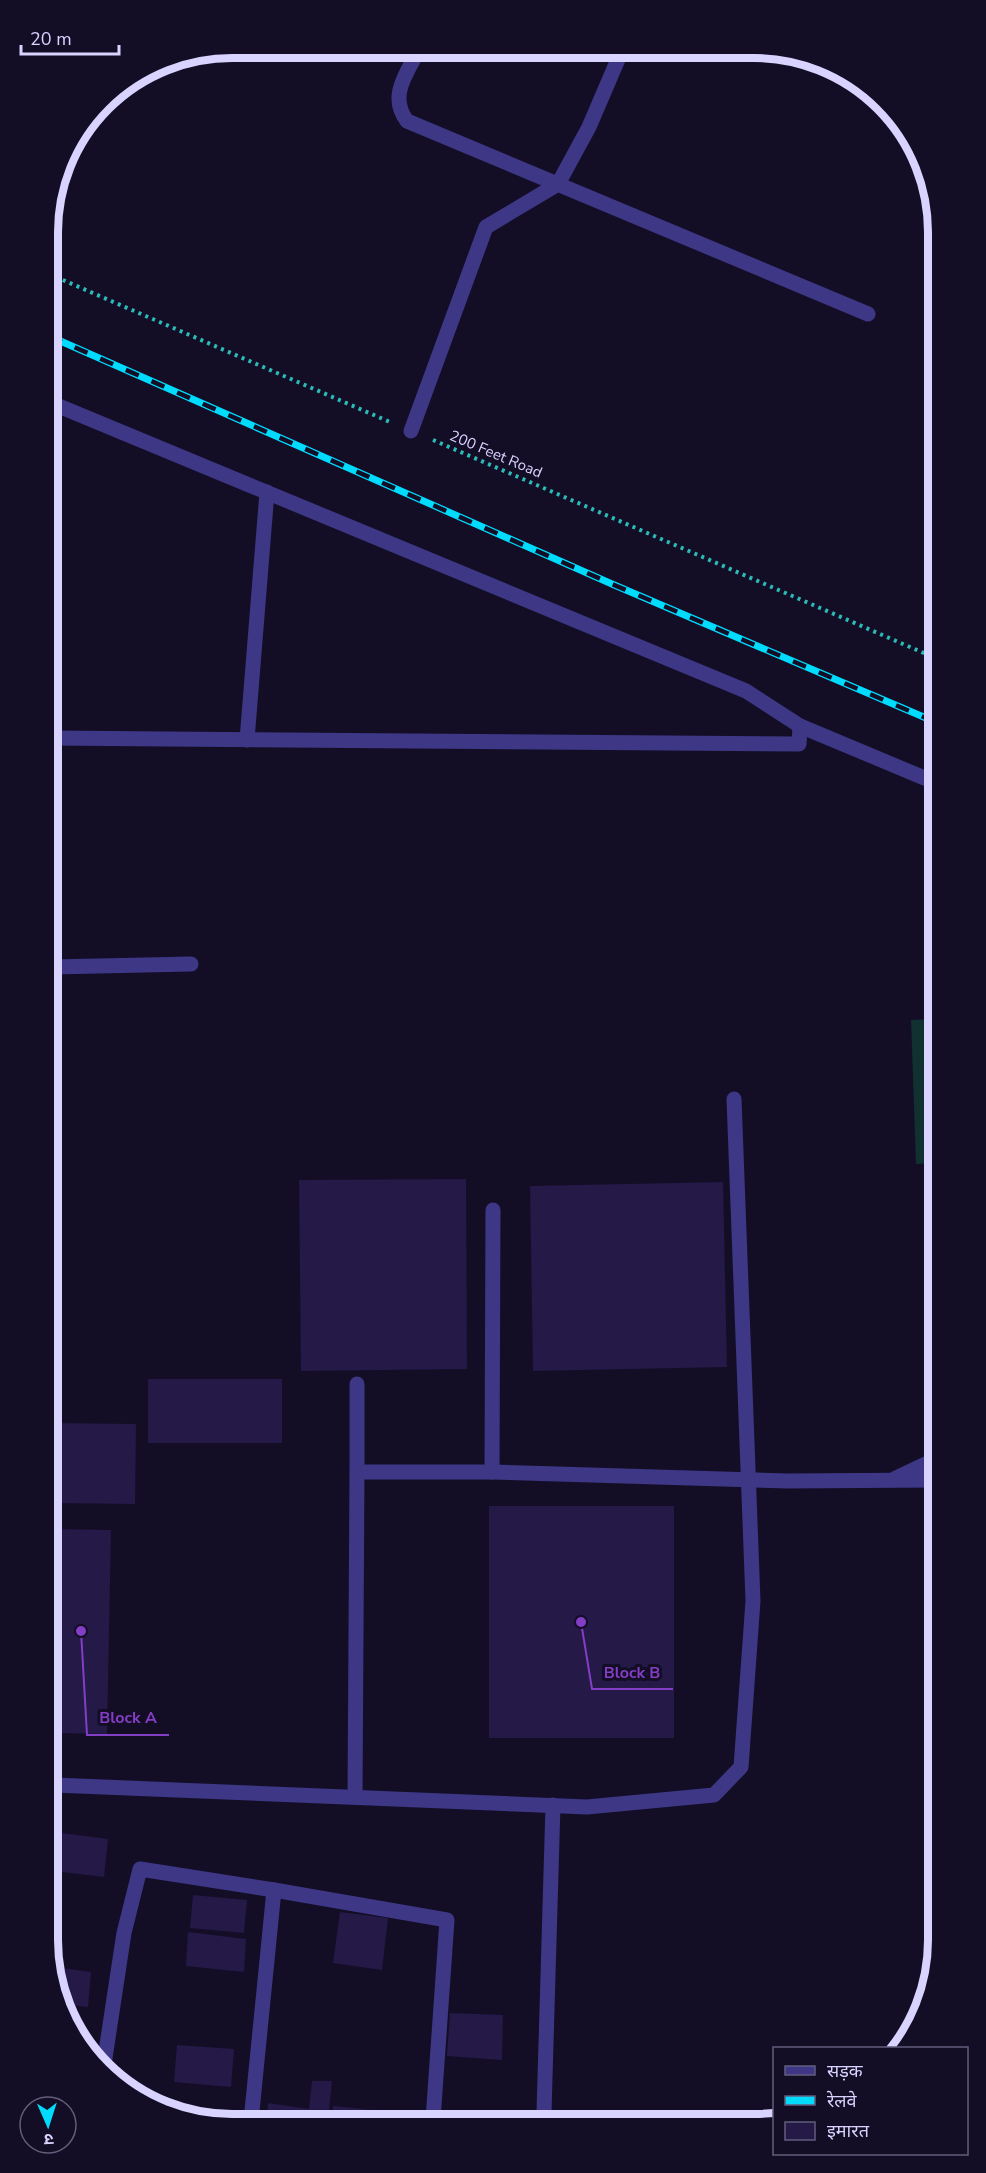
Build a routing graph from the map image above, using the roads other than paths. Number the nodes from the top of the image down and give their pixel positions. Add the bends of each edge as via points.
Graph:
1 (618, 58) edge
2 (414, 59) edge
3 (558, 184) junction
4 (868, 314) dead end
5 (59, 406) edge
6 (411, 431) road end
7 (267, 492) junction
8 (800, 726) junction
9 (59, 738) edge
10 (247, 740) junction
11 (928, 779) edge
12 (190, 964) dead end
13 (59, 967) edge
14 (735, 1099) dead end
15 (494, 1210) dead end
16 (357, 1384) dead end
17 (927, 1463) edge
18 (357, 1472) junction
19 (492, 1472) junction
20 (749, 1479) junction
21 (927, 1481) edge
22 (888, 1482) junction
23 (59, 1785) edge
24 (354, 1797) junction
25 (553, 1805) junction
26 (273, 1890) junction
27 (105, 2058) edge
28 (544, 2112) dead end
29 (252, 2115) edge
30 (433, 2115) edge

1 - 3 street via 589,127
2 - 3 street via 398,91 400,112 407,121
3 - 4 street
3 - 6 street via 486,227
5 - 7 street
7 - 8 street via 746,691
7 - 10 street
8 - 10 street via 799,744
8 - 11 street
9 - 10 street
12 - 13 street
14 - 20 street
15 - 19 street
16 - 18 street
17 - 22 street
18 - 19 street
18 - 24 street
19 - 20 street
20 - 22 street
20 - 25 street via 753,1601 741,1767 714,1795 587,1807
21 - 22 street
23 - 24 street
24 - 25 street
25 - 28 street
26 - 27 street via 140,1869 124,1933
26 - 29 street
26 - 30 street via 447,1920

